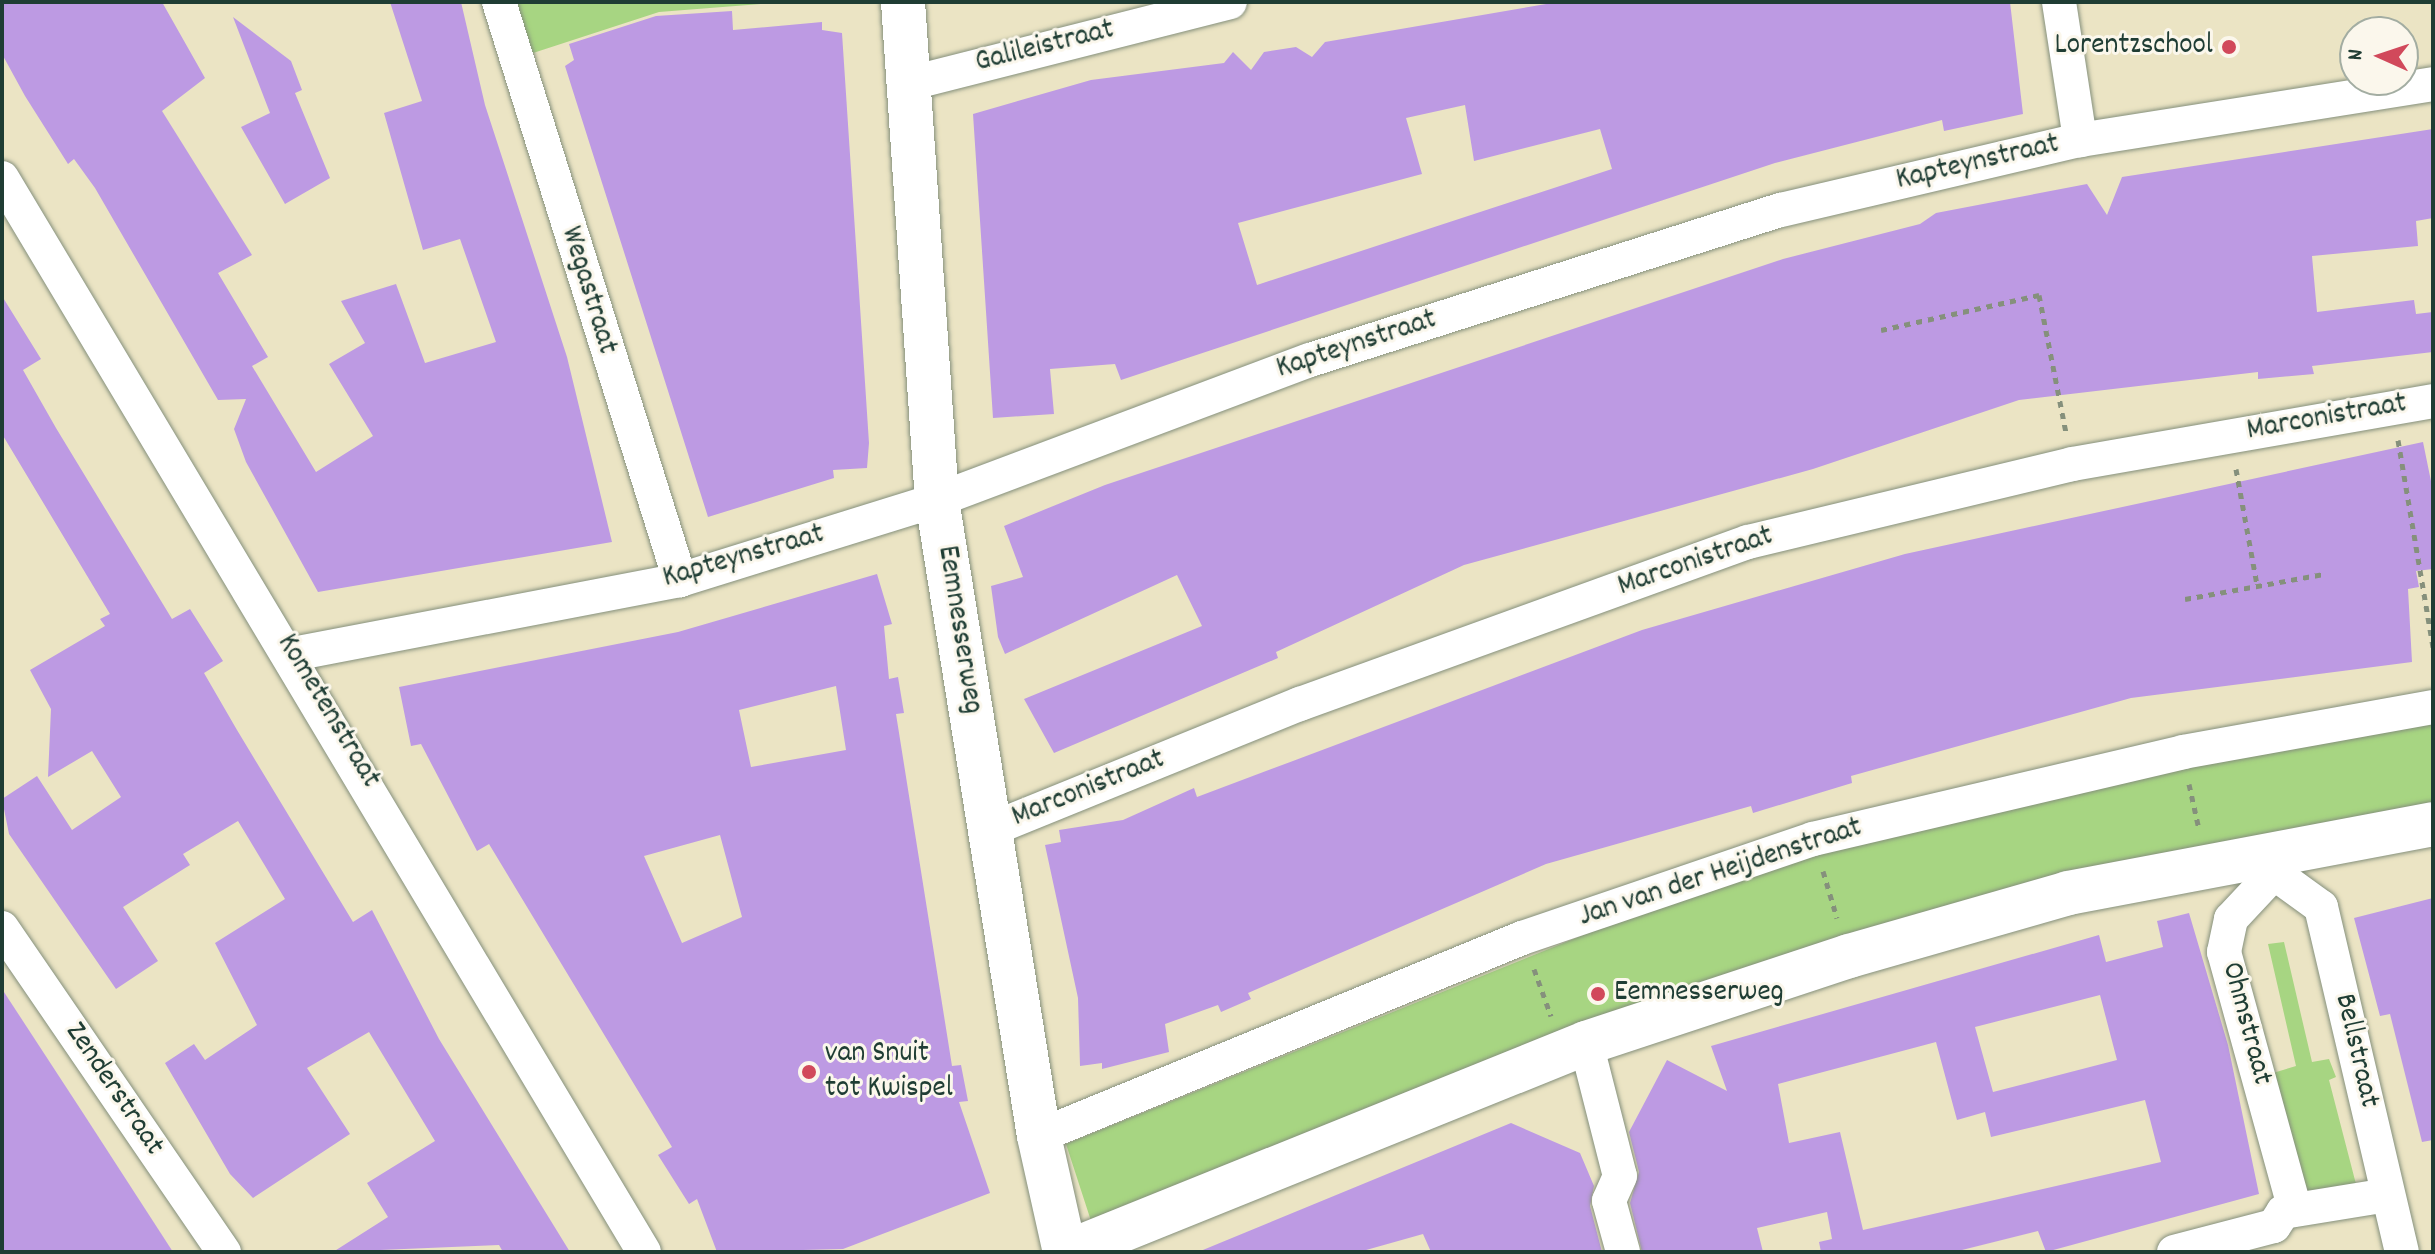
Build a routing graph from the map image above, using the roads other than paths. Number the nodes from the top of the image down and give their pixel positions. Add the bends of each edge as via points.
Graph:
1 (499, 2) edge
2 (903, 2) edge
3 (1230, 2) edge
4 (2059, 2) edge
5 (907, 84) junction
6 (2433, 84) edge
7 (2080, 140) junction
8 (2, 178) edge
9 (2433, 401) edge
10 (937, 500) junction
11 (680, 580) junction
12 (293, 654) junction
13 (2433, 707) edge
14 (2433, 824) edge
15 (989, 830) junction
16 (2272, 863) junction
17 (2, 928) edge
18 (1586, 1043) junction
19 (1039, 1136) junction
20 (2388, 1195) junction
21 (2295, 1209) junction
22 (224, 1252) edge
23 (644, 1252) edge
24 (1067, 1252) edge
25 (1623, 1252) edge
26 (2174, 1252) edge
27 (2402, 1252) edge

1 - 11 street, Wegastraat
2 - 5 main road, Eemnesserweg
3 - 5 street, Galileistraat
4 - 7 street
5 - 10 main road, Eemnesserweg
6 - 7 street, Kapteynstraat
7 - 10 street, Kapteynstraat via 1781,210 1310,360
8 - 12 street, Kometenstraat
9 - 15 street, Marconistraat via 2072,464 1748,542 1300,704
10 - 11 street, Kapteynstraat
10 - 15 main road, Eemnesserweg
11 - 12 street, Kapteynstraat
12 - 23 street, Kometenstraat
13 - 19 street, Jan van der Heijdenstraat via 2183,752 1813,839 1522,938
14 - 16 main road
15 - 19 main road, Eemnesserweg
16 - 18 main road via 2068,893 1849,956
16 - 20 street, Bellstraat via 2321,907
16 - 21 street, Ohmstraat via 2231,919 2224,952
17 - 22 street, Zenderstraat
18 - 24 main road
18 - 25 street via 1620,1176 1609,1201
19 - 24 main road, Eemnesserweg
20 - 21 street
20 - 27 street, Bellstraat
21 - 26 street via 2283,1212 2274,1226

